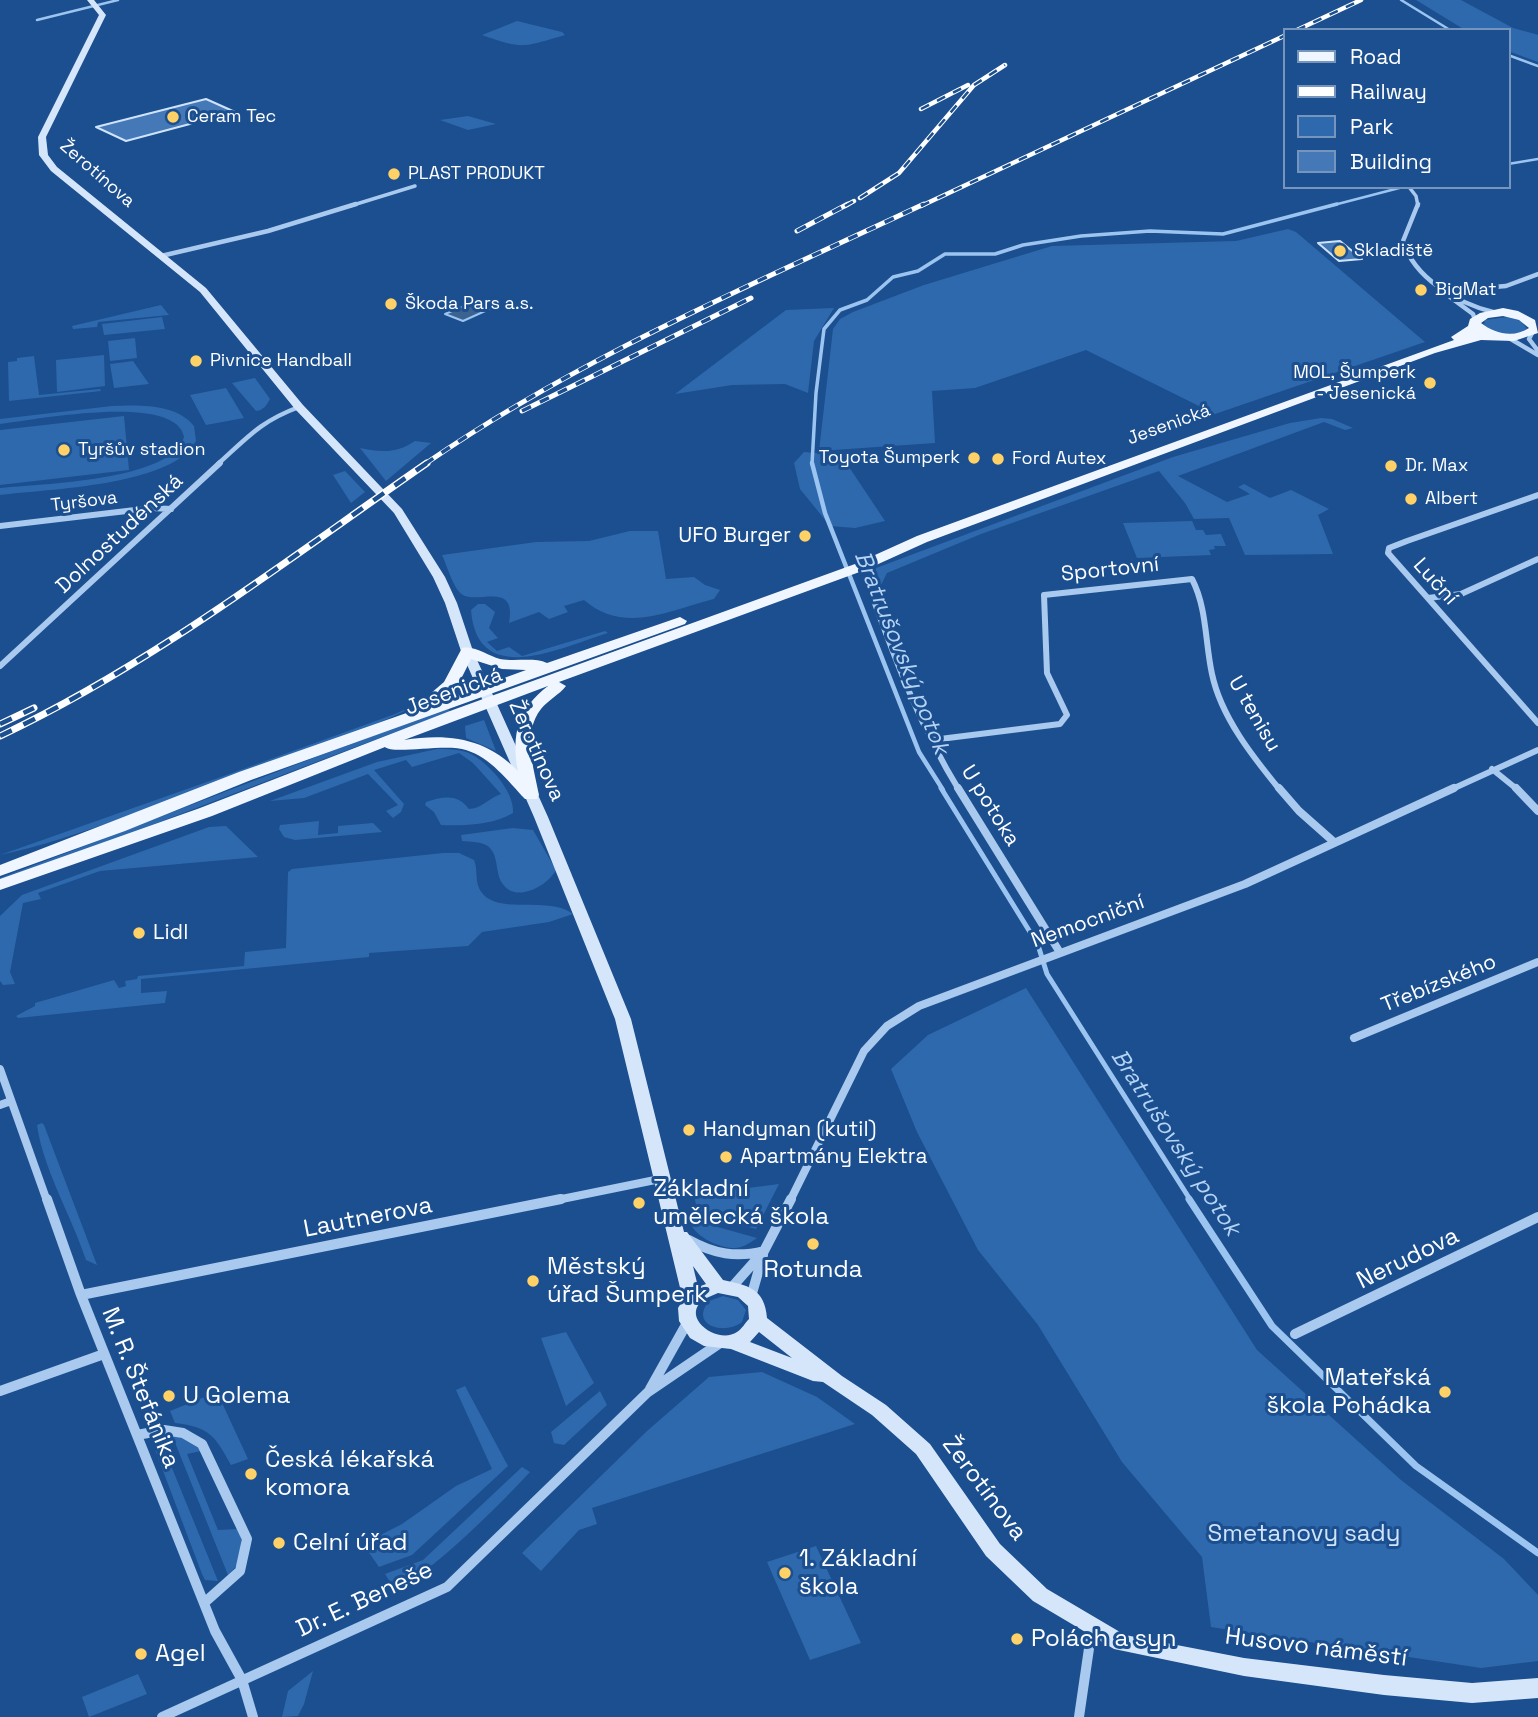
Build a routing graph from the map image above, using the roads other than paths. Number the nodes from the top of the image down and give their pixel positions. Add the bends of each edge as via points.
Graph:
1 (94, 4) edge
2 (415, 186) dead end
3 (1410, 189) edge
4 (161, 256) junction
5 (1538, 274) edge
6 (1445, 291) junction
7 (1504, 313) junction
8 (1475, 321) junction
9 (1535, 322) edge
10 (1499, 335) junction
11 (1431, 350) junction
12 (1538, 353) edge
13 (299, 407) junction
14 (1538, 495) edge
15 (171, 509) junction
16 (0, 526) edge
17 (1538, 559) edge
18 (1192, 579) joint
19 (872, 595) dead end
20 (1428, 598) junction
21 (467, 651) junction
22 (586, 661) junction
23 (0, 666) edge
24 (487, 697) junction
25 (408, 719) junction
26 (1538, 723) edge
27 (932, 740) junction
28 (1538, 750) edge
29 (344, 757) junction
30 (1492, 769) junction
31 (531, 796) junction
32 (1538, 811) edge
33 (97, 836) junction
34 (1334, 842) junction
35 (0, 858) edge
36 (0, 871) edge
37 (40, 871) junction
38 (0, 885) edge
39 (0, 900) edge
40 (1059, 951) junction
41 (1538, 962) edge
42 (1354, 1038) dead end
43 (0, 1069) edge
44 (11, 1101) junction
45 (0, 1105) edge
46 (662, 1178) junction
47 (1538, 1217) edge
48 (677, 1232) junction
49 (765, 1251) junction
50 (724, 1287) junction
51 (81, 1296) junction
52 (751, 1297) junction
53 (692, 1299) junction
54 (758, 1321) junction
55 (687, 1323) junction
56 (1295, 1334) dead end
57 (727, 1343) junction
58 (104, 1354) junction
59 (835, 1381) junction
60 (0, 1391) edge
61 (648, 1392) junction
62 (137, 1435) junction
63 (204, 1603) junction
64 (1092, 1627) junction
65 (242, 1680) junction
66 (1538, 1688) edge
67 (1082, 1716) edge
68 (162, 1717) edge
69 (253, 1717) edge

1 - 4 street, Žerotínova via 103,15 41,137 40,151 54,169
2 - 4 street via 268,231
3 - 6 street via 1418,206 1403,241 1421,271
4 - 13 street, Žerotínova via 204,290
5 - 6 street via 1506,286
6 - 7 street via 1477,308
6 - 8 street via 1473,314
7 - 8 main road, Jesenická via 1486,314
7 - 9 main road
8 - 10 main road via 1479,328
8 - 11 main road, Jesenická via 1472,330
9 - 10 main road, Jesenická via 1518,337
9 - 12 street via 1529,339
10 - 11 main road, Jesenická
10 - 12 street
11 - 22 main road, Jesenická
13 - 15 street, Dolnostudénská via 262,424
13 - 21 street, Žerotínova via 405,520 451,603
14 - 20 street, Luční via 1389,548 1388,553
15 - 16 street, Tyršova
15 - 23 street, Dolnostudénská
17 - 20 street via 1461,594
18 - 27 street, Sportovní via 1044,595 1047,673 1067,715 1060,724
18 - 34 street, U tenisu via 1199,589 1216,690 1246,743 1294,807
19 - 27 street, U potoka
20 - 26 street, Luční
21 - 22 main road via 481,660 512,666
21 - 24 street, Žerotínova
21 - 25 main road via 451,684
22 - 24 main road, Jesenická
22 - 31 main road via 539,699 522,729
24 - 25 main road, Jesenická
24 - 29 main road, Jesenická
24 - 31 street, Žerotínova
25 - 33 main road, Jesenická via 245,776
27 - 40 street, U potoka
28 - 30 street, Nemocniční
29 - 31 main road via 424,742 458,743 496,758
29 - 37 main road, Jesenická
30 - 32 street
30 - 34 street, Nemocniční
31 - 46 street, Žerotínova via 623,1019
33 - 35 main road
33 - 36 main road, Jesenická
34 - 40 street, Nemocniční via 1245,884
37 - 38 main road, Jesenická
37 - 39 main road
40 - 49 street, Nemocniční via 919,1006 887,1026 859,1061
41 - 42 street, Třebízského
43 - 44 street, M. R. Štefánika
44 - 45 street
44 - 51 street, M. R. Štefánika
46 - 48 street, Žerotínova
46 - 51 street, Lautnerova
47 - 56 street, Nerudova
48 - 49 street via 725,1256
48 - 50 street, Žerotínova
48 - 53 street, Žerotínova
49 - 50 street, Nemocniční
49 - 52 street, Nemocniční
50 - 52 street, Žerotínova
50 - 53 street
51 - 58 street, M. R. Štefánika
52 - 54 street via 757,1304
53 - 55 street, Žerotínova via 685,1315
54 - 57 street via 753,1330
54 - 59 street, Žerotínova
55 - 57 street, Žerotínova via 700,1337
55 - 61 street, Dr. E. Beneše
57 - 59 street, Žerotínova
57 - 61 street, Dr. E. Beneše
58 - 60 street
58 - 62 street, M. R. Štefánika
59 - 64 street, Žerotínova via 879,1410 923,1448 993,1550 1040,1595
61 - 65 street, Dr. E. Beneše via 447,1587
62 - 63 street, M. R. Štefánika
62 - 63 street via 164,1430 183,1433 202,1444 247,1539 240,1571
63 - 65 street, M. R. Štefánika
64 - 66 street, Husovo náměstí via 1121,1643 1244,1667 1472,1693
64 - 67 street
65 - 68 street, Dr. E. Beneše
65 - 69 street, M. R. Štefánika

